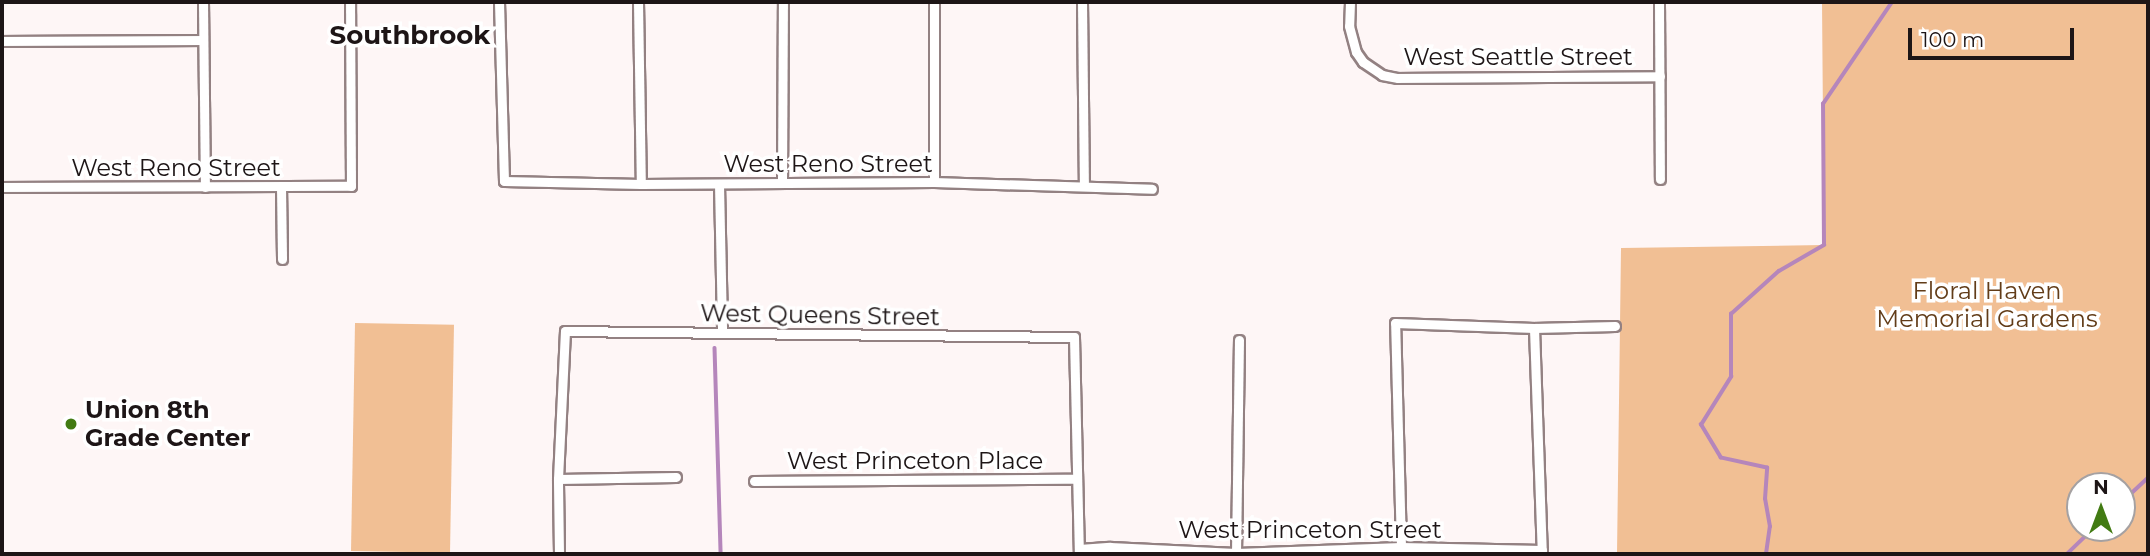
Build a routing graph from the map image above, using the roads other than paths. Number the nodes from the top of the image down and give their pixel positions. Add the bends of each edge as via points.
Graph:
1 (204, 2) edge
2 (350, 2) edge
3 (499, 2) edge
4 (638, 2) edge
5 (783, 2) edge
6 (934, 2) edge
7 (1082, 2) edge
8 (1350, 2) edge
9 (1659, 2) edge
10 (204, 40) junction
11 (2, 41) edge
12 (1660, 76) junction
13 (1660, 178) dead end
14 (934, 182) junction
15 (782, 183) junction
16 (640, 184) junction
17 (719, 184) junction
18 (1084, 186) junction
19 (2, 187) edge
20 (205, 187) junction
21 (281, 187) junction
22 (1152, 189) dead end
23 (282, 259) dead end
24 (1615, 326) dead end
25 (1534, 328) junction
26 (722, 333) junction
27 (1239, 340) dead end
28 (676, 477) dead end
29 (558, 479) junction
30 (1075, 480) junction
31 (754, 481) dead end
32 (1401, 547) junction
33 (1079, 552) edge
34 (1541, 552) edge
35 (559, 554) edge
36 (1236, 554) edge

1 - 10 street
2 - 21 street, West Reno Street via 351,186
3 - 16 street, West Reno Street via 504,181
4 - 16 street
5 - 15 street
6 - 14 street
7 - 18 street
8 - 12 street, West Seattle Street via 1352,41 1363,62 1398,78
9 - 12 street
10 - 11 street
10 - 20 street
12 - 13 street
14 - 15 street, West Reno Street
14 - 18 street, West Reno Street
15 - 17 street, West Reno Street
16 - 17 street, West Reno Street
17 - 26 street
18 - 22 street, West Reno Street
19 - 20 street, West Reno Street
20 - 21 street, West Reno Street
21 - 23 street
24 - 25 street
25 - 32 street via 1395,323
25 - 34 street
26 - 29 street, West Queens Street via 565,331
26 - 30 street, West Queens Street via 1074,337
27 - 36 street
28 - 29 street
29 - 35 street
30 - 31 street, West Princeton Place
30 - 33 street
32 - 34 street, West Princeton Street
32 - 36 street, West Princeton Street
33 - 36 street, West Princeton Street via 1110,547

